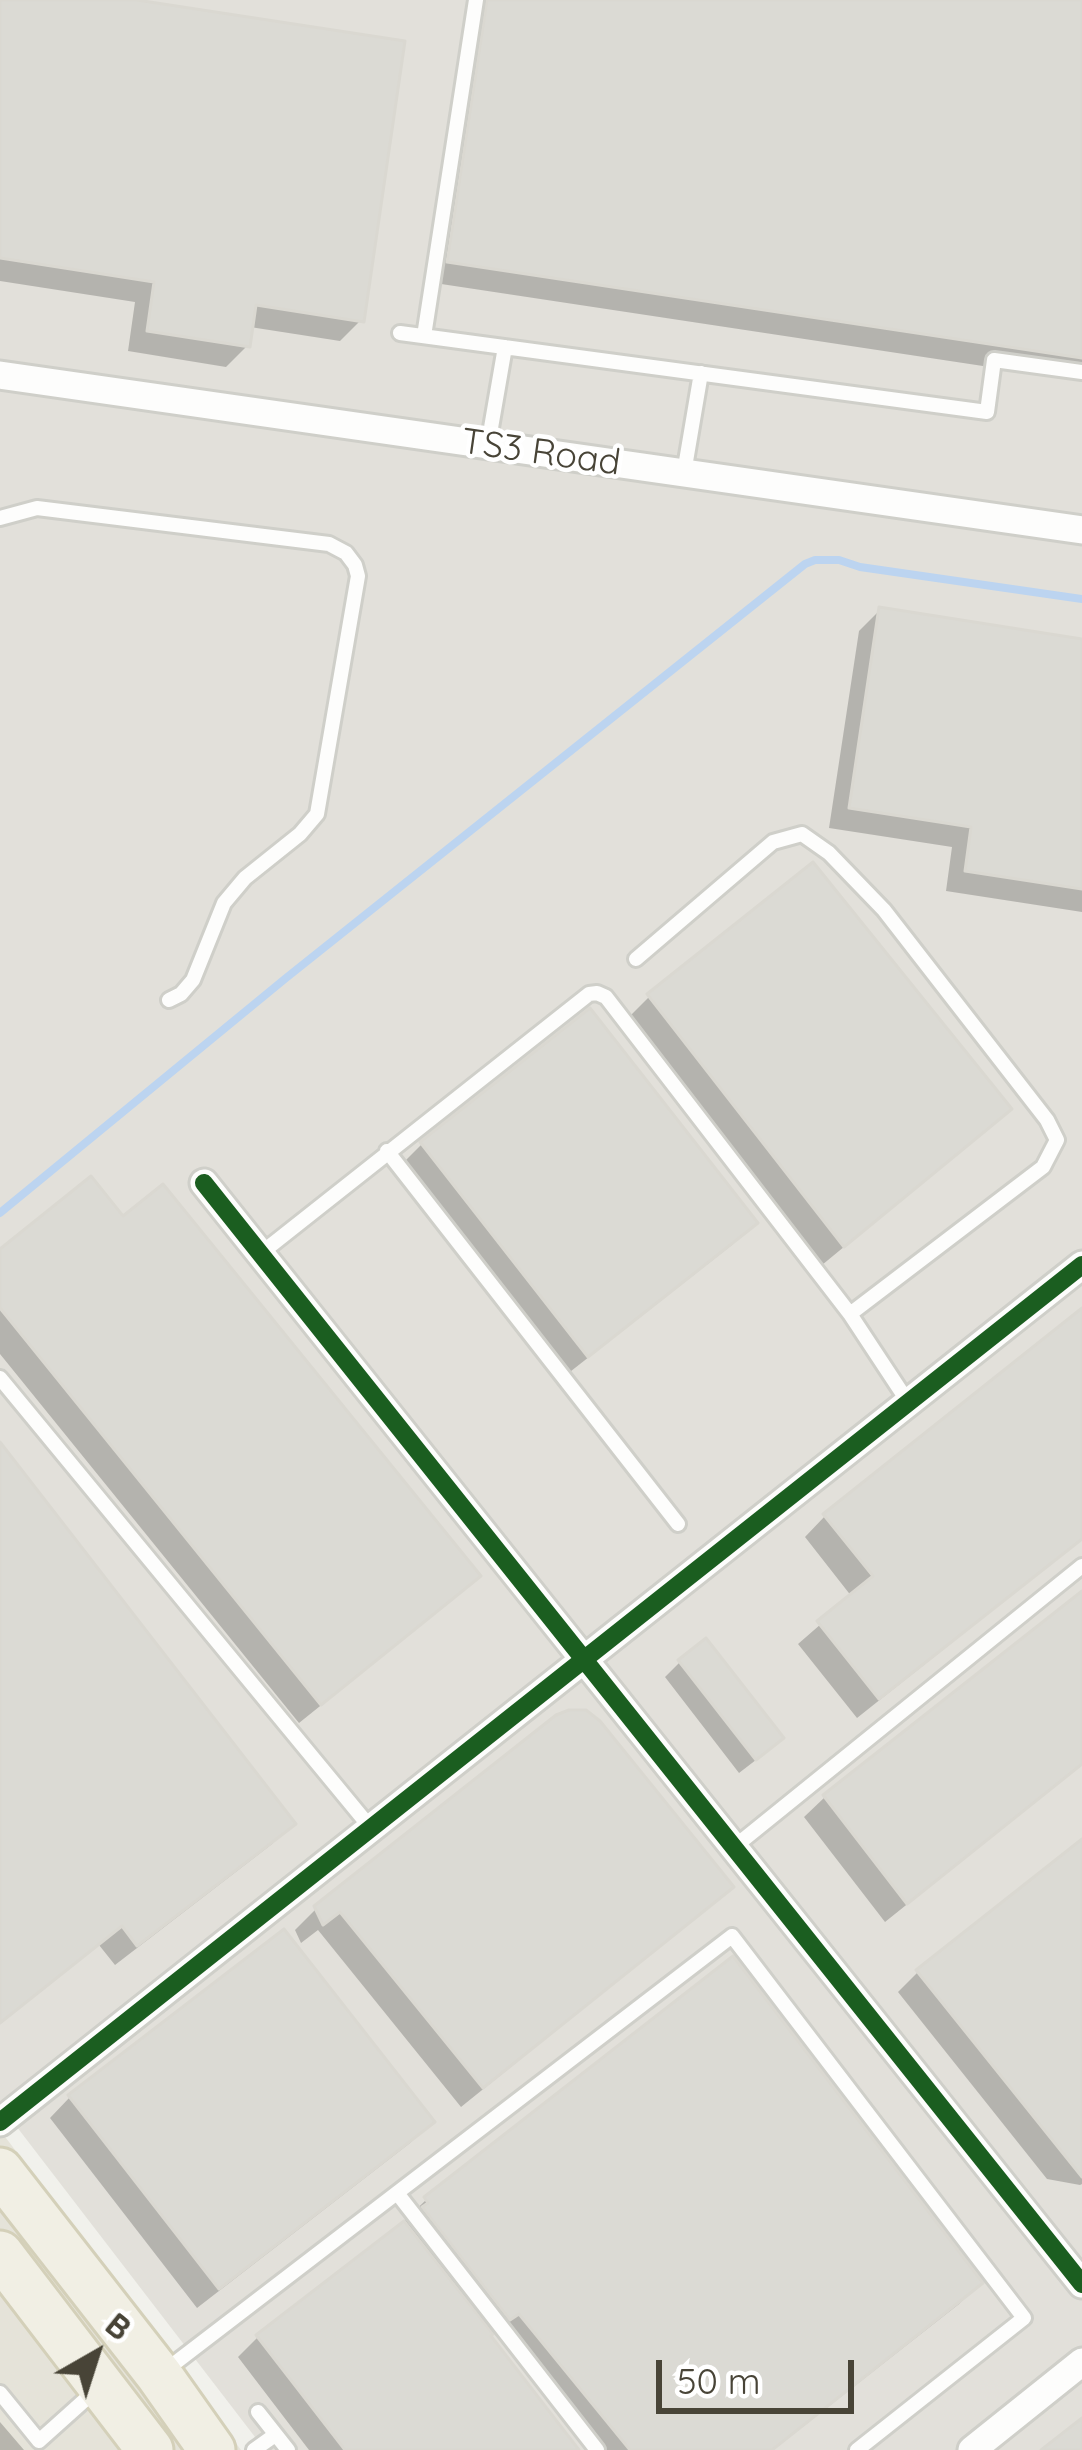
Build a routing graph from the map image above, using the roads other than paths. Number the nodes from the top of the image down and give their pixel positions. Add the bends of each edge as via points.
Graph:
1 (476, 0) edge
2 (400, 332) dead end
3 (424, 336) junction
4 (505, 347) junction
5 (1082, 372) edge
6 (700, 373) junction
7 (0, 375) edge
8 (488, 445) junction
9 (684, 473) junction
10 (0, 518) edge
11 (1082, 530) edge
12 (636, 959) dead end
13 (169, 1000) dead end
14 (387, 1151) junction
15 (204, 1183) dead end
16 (260, 1254) junction
17 (1082, 1265) edge
18 (850, 1314) junction
19 (0, 1378) edge
20 (908, 1402) junction
21 (678, 1524) dead end
22 (1082, 1567) edge
23 (582, 1659) junction
24 (370, 1827) junction
25 (733, 1848) junction
26 (0, 2122) edge
27 (0, 2171) edge
28 (397, 2193) junction
29 (0, 2254) edge
30 (1082, 2284) edge
31 (1082, 2362) edge
32 (159, 2375) junction
33 (101, 2386) junction
34 (0, 2392) edge
35 (258, 2412) dead end
36 (275, 2435) junction
37 (42, 2446) edge
38 (150, 2450) edge
39 (212, 2450) edge
40 (254, 2450) edge
41 (288, 2450) edge
42 (597, 2450) edge
43 (856, 2450) edge
44 (971, 2450) edge

1 - 3 lane
2 - 3 lane
3 - 4 lane
4 - 6 lane
4 - 8 lane
5 - 6 lane via 994,360 987,412
6 - 9 lane
7 - 8 street, TS3 Road
8 - 9 street, TS3 Road
9 - 11 street, TS3 Road
10 - 13 lane via 37,508 328,544 355,565 317,814 224,902 193,980
12 - 18 lane via 773,842 802,834 884,910 1047,1120 1057,1141 1043,1167
14 - 16 lane
14 - 18 lane via 597,993
14 - 21 lane
15 - 16 street
16 - 23 street
17 - 20 street
18 - 20 lane
19 - 24 lane
20 - 23 street
22 - 25 lane
23 - 24 street
23 - 25 street
24 - 26 street
25 - 30 street
27 - 32 main road
28 - 32 lane
28 - 42 lane
28 - 43 lane via 731,1936 1024,2318
29 - 33 main road
31 - 44 street
32 - 39 main road
33 - 37 lane
33 - 38 main road
34 - 37 lane
35 - 36 lane
36 - 40 lane
36 - 41 lane

